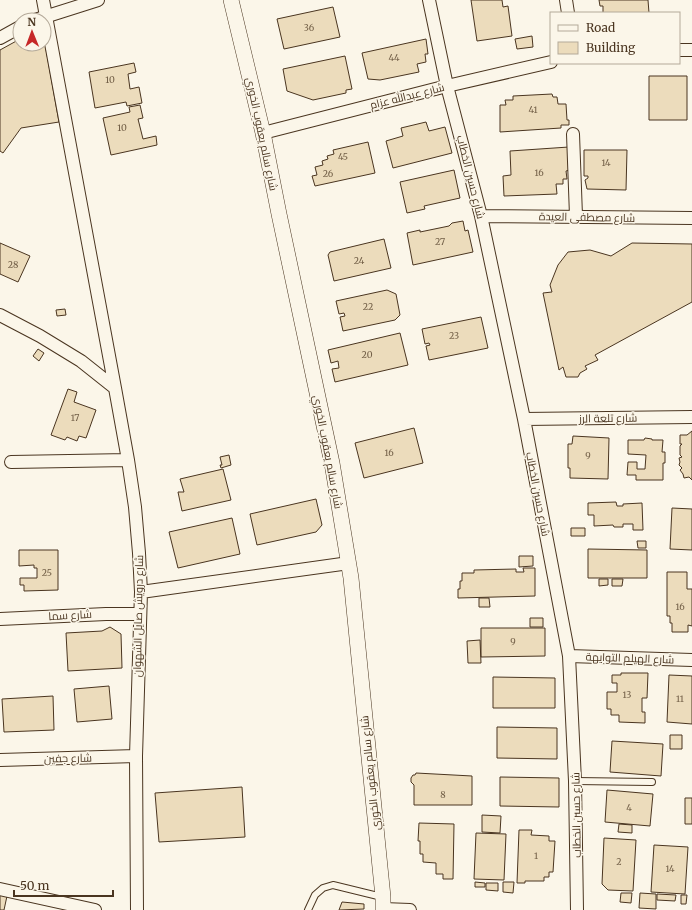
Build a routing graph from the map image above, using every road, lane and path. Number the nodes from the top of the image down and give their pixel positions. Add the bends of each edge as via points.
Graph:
1 (43, 0) edge
2 (98, 0) edge
3 (231, 0) edge
4 (429, 0) edge
5 (566, 0) edge
6 (42, 12) edge
7 (568, 12) edge
8 (52, 15) edge
9 (12, 31) edge
10 (1, 36) edge
11 (680, 50) edge
12 (692, 50) edge
13 (48, 52) edge
14 (550, 62) edge
15 (447, 86) junction
16 (263, 133) junction
17 (573, 134) dead end
18 (481, 216) junction
19 (576, 216) junction
20 (692, 218) edge
21 (0, 315) edge
22 (115, 388) junction
23 (692, 417) edge
24 (524, 419) junction
25 (128, 460) junction
26 (11, 462) dead end
27 (348, 563) junction
28 (141, 592) junction
29 (140, 614) junction
30 (0, 619) edge
31 (569, 656) junction
32 (692, 660) edge
33 (136, 756) junction
34 (0, 760) edge
35 (575, 781) junction
36 (652, 782) dead end
37 (0, 889) edge
38 (383, 905) edge
39 (95, 910) edge
40 (137, 910) edge
41 (308, 910) edge
42 (410, 910) edge
43 (577, 910) edge

1 - 6 street, شارع درويش صايل الشهوان
2 - 8 street
3 - 16 street, شارع سالم يعقوب الخوري
4 - 15 street, شارع حسين الخطاب
5 - 7 street
9 - 10 street
11 - 12 street
13 - 22 street, شارع درويش صايل الشهوان
14 - 15 street, شارع عبدالله عزام
15 - 16 street, شارع عبدالله عزام
15 - 18 street, شارع حسين الخطاب
16 - 27 street, شارع سالم يعقوب الخوري via 332,463
17 - 19 street
18 - 19 street, شارع مصطفى العيدة
18 - 24 street, شارع حسين الخطاب
19 - 20 street, شارع مصطفى العيدة
21 - 22 street via 81,361
22 - 25 street, شارع درويش صايل الشهوان
23 - 24 street, شارع تلعة الرز
24 - 31 street, شارع حسين الخطاب
25 - 26 street
25 - 28 street, شارع درويش صايل الشهوان via 135,507
27 - 28 street
27 - 38 street, شارع سالم يعقوب الخوري
28 - 29 street, شارع درويش صايل الشهوان
29 - 30 street, شارع سما
29 - 33 street, شارع درويش صايل الشهوان
31 - 32 street, شارع الهيلم التوايهة
31 - 35 street, شارع حسين الخطاب
33 - 34 street, شارع جفين
33 - 40 street, شارع درويش صايل الشهوان
35 - 36 lane
35 - 43 street, شارع حسين الخطاب
37 - 39 street
38 - 41 lane via 333,885 323,888 315,895
38 - 42 street

